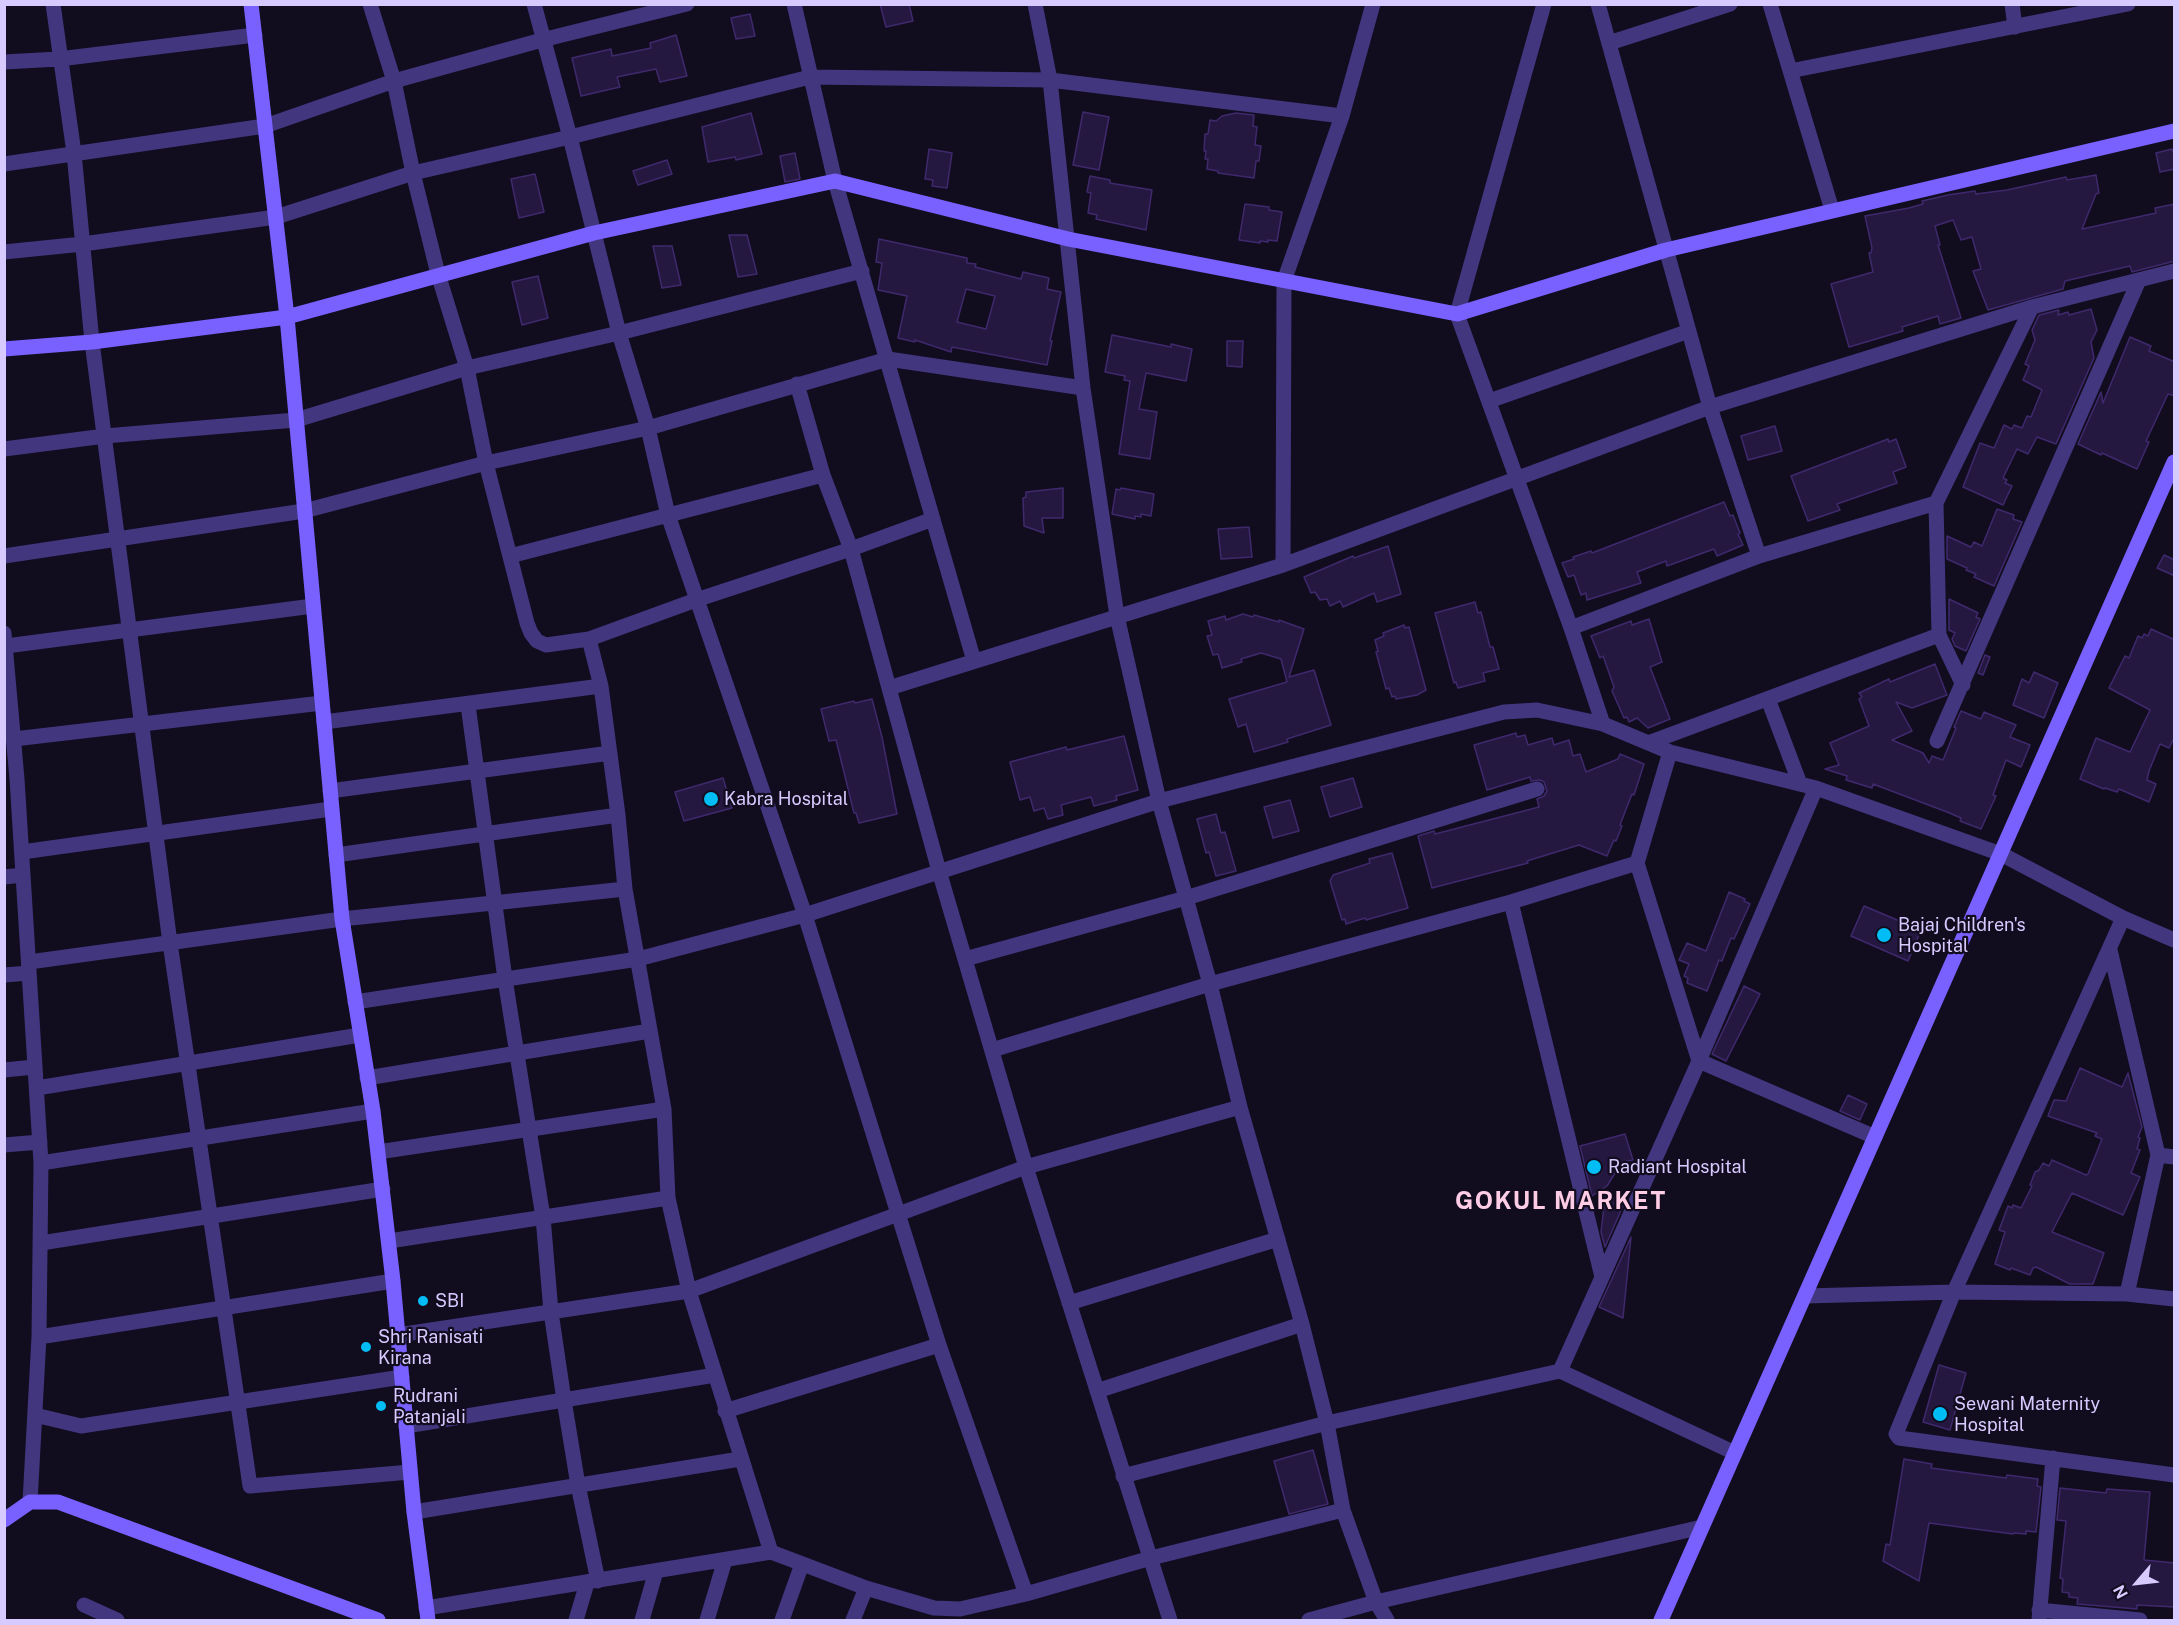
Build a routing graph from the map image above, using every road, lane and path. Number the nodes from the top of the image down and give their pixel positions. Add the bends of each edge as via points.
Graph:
1 (53, 4) edge
2 (251, 4) edge
3 (370, 4) edge
4 (534, 4) edge
5 (687, 4) edge
6 (794, 4) edge
7 (1035, 4) edge
8 (1373, 4) edge
9 (1544, 4) edge
10 (1598, 4) edge
11 (1730, 4) edge
12 (1770, 4) edge
13 (2012, 4) edge
14 (2128, 4) edge
15 (2016, 27) junction
16 (255, 35) junction
17 (542, 40) junction
18 (1609, 43) junction
19 (59, 59) junction
20 (4, 62) edge
21 (1790, 71) junction
22 (810, 77) junction
23 (1050, 80) junction
24 (394, 81) junction
25 (1342, 116) junction
26 (265, 126) junction
27 (2175, 131) edge
28 (570, 137) junction
29 (74, 153) junction
30 (4, 164) edge
31 (413, 173) junction
32 (835, 181) junction
33 (1832, 210) junction
34 (276, 217) junction
35 (594, 233) junction
36 (1068, 239) junction
37 (83, 244) junction
38 (1666, 250) junction
39 (4, 252) edge
40 (862, 271) junction
41 (2175, 271) edge
42 (438, 274) junction
43 (2139, 280) junction
44 (1284, 281) junction
45 (2032, 307) junction
46 (1457, 314) junction
47 (287, 317) junction
48 (1689, 331) junction
49 (619, 333) junction
50 (92, 342) junction
51 (4, 349) edge
52 (888, 359) junction
53 (467, 368) junction
54 (797, 384) junction
55 (1083, 388) junction
56 (1489, 401) junction
57 (1710, 407) junction
58 (296, 420) junction
59 (648, 428) junction
60 (105, 436) junction
61 (4, 449) edge
62 (2175, 462) edge
63 (486, 463) junction
64 (823, 475) junction
65 (1518, 477) junction
66 (1936, 503) junction
67 (304, 511) junction
68 (668, 515) junction
69 (933, 519) junction
70 (118, 538) junction
71 (851, 549) junction
72 (4, 556) edge
73 (510, 556) junction
74 (1759, 556) junction
75 (1283, 565) junction
76 (696, 600) junction
77 (313, 606) junction
78 (1117, 616) junction
79 (1571, 628) junction
80 (129, 630) junction
81 (1939, 635) junction
82 (589, 639) junction
83 (5, 640) edge
84 (974, 661) junction
85 (7, 684) edge
86 (1963, 685) junction
87 (601, 687) junction
88 (889, 688) junction
89 (1767, 699) junction
90 (322, 703) junction
91 (468, 705) junction
92 (324, 722) junction
93 (142, 723) junction
94 (1603, 724) junction
95 (14, 739) junction
96 (1937, 741) dead end
97 (1648, 743) junction
98 (1670, 752) junction
99 (610, 753) junction
100 (478, 771) junction
101 (11, 780) edge
102 (1800, 784) junction
103 (1816, 788) junction
104 (1537, 789) dead end
105 (330, 791) junction
106 (1159, 801) junction
107 (331, 809) junction
108 (618, 815) junction
109 (156, 833) junction
110 (486, 835) junction
111 (22, 852) junction
112 (2001, 854) junction
113 (336, 855) junction
114 (1637, 863) junction
115 (939, 871) junction
116 (23, 875) junction
117 (4, 877) edge
118 (625, 889) junction
119 (1186, 898) junction
120 (494, 902) junction
121 (1511, 902) junction
122 (805, 915) junction
123 (2123, 918) junction
124 (342, 919) junction
125 (2175, 940) edge
126 (170, 943) junction
127 (2110, 950) junction
128 (638, 958) junction
129 (965, 959) junction
130 (29, 968) junction
131 (4, 975) edge
132 (505, 979) junction
133 (1210, 984) junction
134 (355, 1002) junction
135 (650, 1031) junction
136 (360, 1035) junction
137 (992, 1050) junction
138 (517, 1053) junction
139 (1699, 1061) junction
140 (187, 1064) junction
141 (35, 1067) junction
142 (4, 1070) edge
143 (368, 1078) junction
144 (37, 1088) junction
145 (1240, 1107) junction
146 (664, 1109) junction
147 (373, 1111) junction
148 (528, 1129) junction
149 (1875, 1137) junction
150 (198, 1138) junction
151 (40, 1142) junction
152 (4, 1145) edge
153 (378, 1152) junction
154 (2158, 1155) junction
155 (2175, 1157) edge
156 (41, 1163) junction
157 (1026, 1167) junction
158 (383, 1189) junction
159 (668, 1198) junction
160 (897, 1215) junction
161 (211, 1216) junction
162 (543, 1217) junction
163 (1278, 1239) junction
164 (389, 1240) junction
165 (40, 1243) junction
166 (1602, 1277) junction
167 (393, 1281) junction
168 (689, 1291) junction
169 (1954, 1292) junction
170 (2127, 1294) junction
171 (1805, 1296) junction
172 (2175, 1299) edge
173 (1069, 1303) junction
174 (225, 1308) junction
175 (551, 1312) junction
176 (1302, 1324) junction
177 (398, 1335) junction
178 (39, 1337) junction
179 (939, 1345) junction
180 (1560, 1371) junction
181 (715, 1375) junction
182 (402, 1377) junction
183 (1097, 1391) junction
184 (564, 1400) junction
185 (238, 1402) junction
186 (725, 1411) junction
187 (35, 1415) junction
188 (1328, 1423) junction
189 (406, 1426) junction
190 (1735, 1453) junction
191 (2053, 1458) junction
192 (740, 1459) junction
193 (410, 1472) junction
194 (2175, 1475) edge
195 (1123, 1476) junction
196 (578, 1485) junction
197 (30, 1502) junction
198 (1343, 1510) junction
199 (414, 1512) junction
200 (4, 1520) edge
201 (1702, 1527) junction
202 (771, 1552) junction
203 (1151, 1558) junction
204 (725, 1560) junction
205 (802, 1564) junction
206 (656, 1571) junction
207 (592, 1582) junction
208 (866, 1588) junction
209 (1026, 1594) junction
210 (1376, 1602) junction
211 (84, 1605) dead end
212 (427, 1614) edge
213 (959, 1615) edge
214 (2039, 1615) edge
215 (117, 1620) edge
216 (378, 1620) edge
217 (576, 1620) edge
218 (642, 1620) edge
219 (707, 1620) edge
220 (782, 1620) edge
221 (853, 1620) edge
222 (1170, 1620) edge
223 (1309, 1620) edge
224 (1387, 1620) edge
225 (1661, 1620) edge
226 (2140, 1620) edge

1 - 19 street
2 - 16 main road
3 - 24 street
4 - 17 street
5 - 17 street
6 - 22 street
7 - 23 street
8 - 25 street
9 - 46 street
10 - 18 street
11 - 18 street
12 - 21 street
13 - 15 street
14 - 15 street
15 - 21 street
16 - 19 street
16 - 26 main road
17 - 24 street
17 - 28 street
18 - 38 street
19 - 20 street
19 - 29 street
21 - 33 street
22 - 23 street
22 - 28 street
22 - 32 street
23 - 25 street
23 - 36 street
24 - 26 street
24 - 31 street
25 - 44 street
26 - 29 street
26 - 34 main road
27 - 33 main road
28 - 31 street
28 - 35 street
29 - 30 street
29 - 37 street
31 - 34 street
31 - 42 street
32 - 35 main road
32 - 36 main road
32 - 40 street
33 - 38 main road
34 - 37 street
34 - 47 main road
35 - 42 main road
35 - 49 street
36 - 44 main road
36 - 55 street
37 - 39 street
37 - 50 street
38 - 46 main road
38 - 48 street
40 - 49 street
40 - 52 street
41 - 43 street
42 - 47 main road
42 - 53 street
43 - 45 street
43 - 86 street
44 - 46 main road
44 - 75 street
45 - 57 street
45 - 66 street
46 - 56 street
47 - 50 main road
47 - 58 main road
48 - 56 street
48 - 57 street
49 - 53 street
49 - 59 street
50 - 51 main road
50 - 60 street
52 - 54 street
52 - 55 street
52 - 69 street
53 - 58 street
53 - 63 street
54 - 59 street
54 - 64 street
55 - 78 street
56 - 65 street
57 - 65 street
57 - 74 street
58 - 60 street
58 - 67 main road
59 - 63 street
59 - 68 street
60 - 61 street
60 - 70 street
62 - 112 main road
63 - 67 street
63 - 73 street
64 - 68 street
64 - 71 street
65 - 75 street
65 - 79 street
66 - 74 street
66 - 81 street
67 - 70 street
67 - 77 main road
68 - 73 street
68 - 76 street
69 - 71 street
69 - 84 street
70 - 72 street
70 - 80 street
71 - 76 street
71 - 88 street
73 - 82 street via 527,623 537,641 546,645
74 - 79 street
75 - 78 street
76 - 82 street
76 - 122 street
77 - 80 street
77 - 90 main road
78 - 84 street
78 - 106 street
79 - 94 street
80 - 83 street
80 - 93 street
81 - 86 street
81 - 89 street
82 - 87 street
83 - 85 street
84 - 88 street
85 - 95 street
86 - 96 street
87 - 91 street
87 - 99 street
88 - 115 street
89 - 97 street
89 - 102 street
90 - 92 main road
90 - 93 street
91 - 92 street
91 - 100 street
92 - 105 main road
93 - 95 street
93 - 109 street
94 - 97 street
94 - 106 street via 1537,710 1504,712
95 - 101 street
97 - 98 street
98 - 102 street
98 - 114 street
99 - 100 street
99 - 108 street
100 - 105 street
100 - 110 street
101 - 111 street
102 - 103 street
103 - 112 street
103 - 139 street
104 - 119 street
105 - 107 main road
106 - 115 street
106 - 119 street
107 - 109 street
107 - 113 main road
108 - 110 street
108 - 118 street
109 - 111 street
109 - 126 street
110 - 113 street
110 - 120 street
111 - 116 street
112 - 123 street
112 - 149 main road
113 - 124 main road
114 - 121 street
114 - 139 street
115 - 122 street
115 - 129 street
116 - 117 street
116 - 130 street
118 - 120 street
118 - 128 street
119 - 129 street
119 - 133 street
120 - 124 street
120 - 132 street
121 - 133 street
121 - 166 street
122 - 128 street
122 - 160 street
123 - 125 street
123 - 127 street
124 - 126 street
124 - 134 main road
126 - 130 street
126 - 140 street
127 - 154 street
127 - 169 street
128 - 132 street
128 - 135 street
129 - 137 street
130 - 131 street
130 - 141 street
132 - 134 street
132 - 138 street
133 - 137 street
133 - 145 street
134 - 136 main road
135 - 138 street
135 - 146 street
136 - 140 street
136 - 143 main road
137 - 157 street
138 - 143 street
138 - 148 street
139 - 149 street
139 - 166 street
140 - 144 street
140 - 150 street
141 - 142 street
141 - 144 street
143 - 147 main road
144 - 151 street
145 - 157 street
145 - 163 street
146 - 148 street
146 - 159 street
147 - 150 street
147 - 153 main road
148 - 153 street
148 - 162 street
149 - 171 main road
150 - 156 street
150 - 161 street
151 - 152 street
151 - 156 street
153 - 158 main road
154 - 155 street
154 - 170 street
156 - 165 street
157 - 160 street
157 - 173 street
158 - 161 street
158 - 164 main road
159 - 162 street
159 - 168 street
160 - 168 street
160 - 179 street
161 - 165 street
161 - 174 street
162 - 164 street
162 - 175 street
163 - 173 street
163 - 176 street
164 - 167 main road
165 - 178 street
166 - 180 street
167 - 174 street
167 - 177 main road
168 - 175 street
168 - 181 street
169 - 170 street
169 - 171 street
169 - 191 street via 1897,1437
170 - 172 street
171 - 190 main road
173 - 183 street
174 - 178 street
174 - 185 street
175 - 177 street
175 - 184 street
176 - 183 street
176 - 188 street
177 - 182 main road
178 - 187 street
179 - 186 street
179 - 209 street
180 - 188 street
180 - 190 street
181 - 184 street
181 - 186 street
182 - 185 street
182 - 189 main road
183 - 195 street
184 - 189 street
184 - 196 street
185 - 187 street via 81,1426
185 - 193 street via 250,1486
186 - 192 street
187 - 197 street
188 - 195 street
188 - 198 street
189 - 193 main road
190 - 201 main road
191 - 194 street
191 - 214 street
192 - 196 street
192 - 202 street
193 - 199 main road
195 - 203 street
196 - 199 street
196 - 207 street
197 - 200 main road
197 - 216 main road via 58,1502
198 - 203 street
198 - 210 street
199 - 212 main road
201 - 210 street
201 - 225 main road
202 - 204 street
202 - 205 street
203 - 209 street
203 - 222 street
204 - 206 street
204 - 219 street
205 - 208 street
205 - 220 street
206 - 207 street
206 - 218 street
207 - 212 street
207 - 217 street
208 - 213 street
208 - 221 street
209 - 213 street
210 - 223 street
210 - 224 street
211 - 215 street
214 - 226 street

